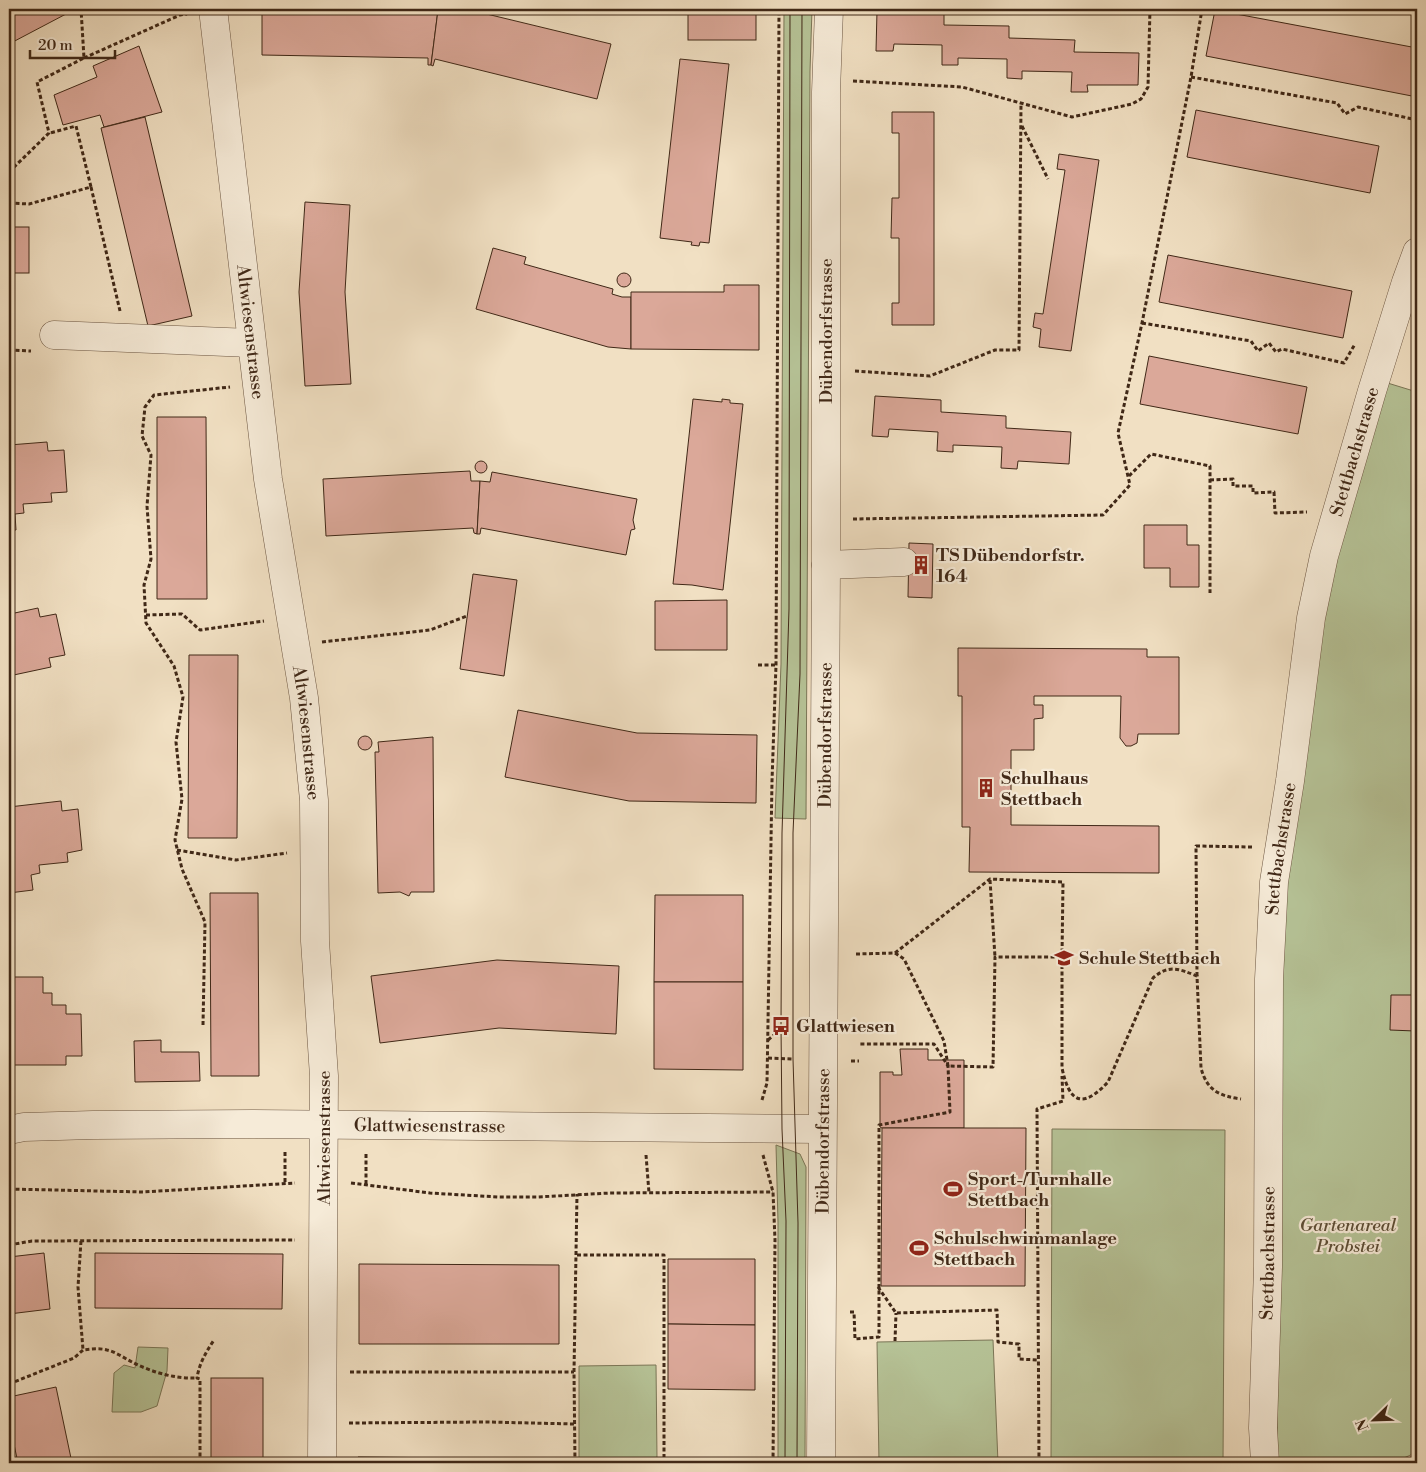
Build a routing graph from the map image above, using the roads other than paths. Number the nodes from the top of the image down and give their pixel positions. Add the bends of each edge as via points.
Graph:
1 (829, 9) edge
2 (203, 11) edge
3 (1417, 252) edge
4 (54, 335) dead end
5 (251, 343) junction
6 (904, 562) dead end
7 (826, 565) junction
8 (324, 1126) junction
9 (822, 1129) junction
10 (9, 1130) edge
11 (322, 1463) edge
12 (821, 1463) edge
13 (1265, 1463) edge

1 - 7 street, Dübendorfstrasse via 826,92
2 - 5 street, Altwiesenstrasse
3 - 13 street, Stettbachstrasse via 1324,556 1311,618 1274,882 1269,979
4 - 5 street
5 - 8 street, Altwiesenstrasse via 268,479 304,698 314,800 315,940 323,1048
6 - 7 street
7 - 9 street, Dübendorfstrasse
8 - 9 street, Glattwiesenstrasse
8 - 10 street, Glattwiesenstrasse via 93,1125
8 - 11 street, Altwiesenstrasse
9 - 12 street, Dübendorfstrasse

